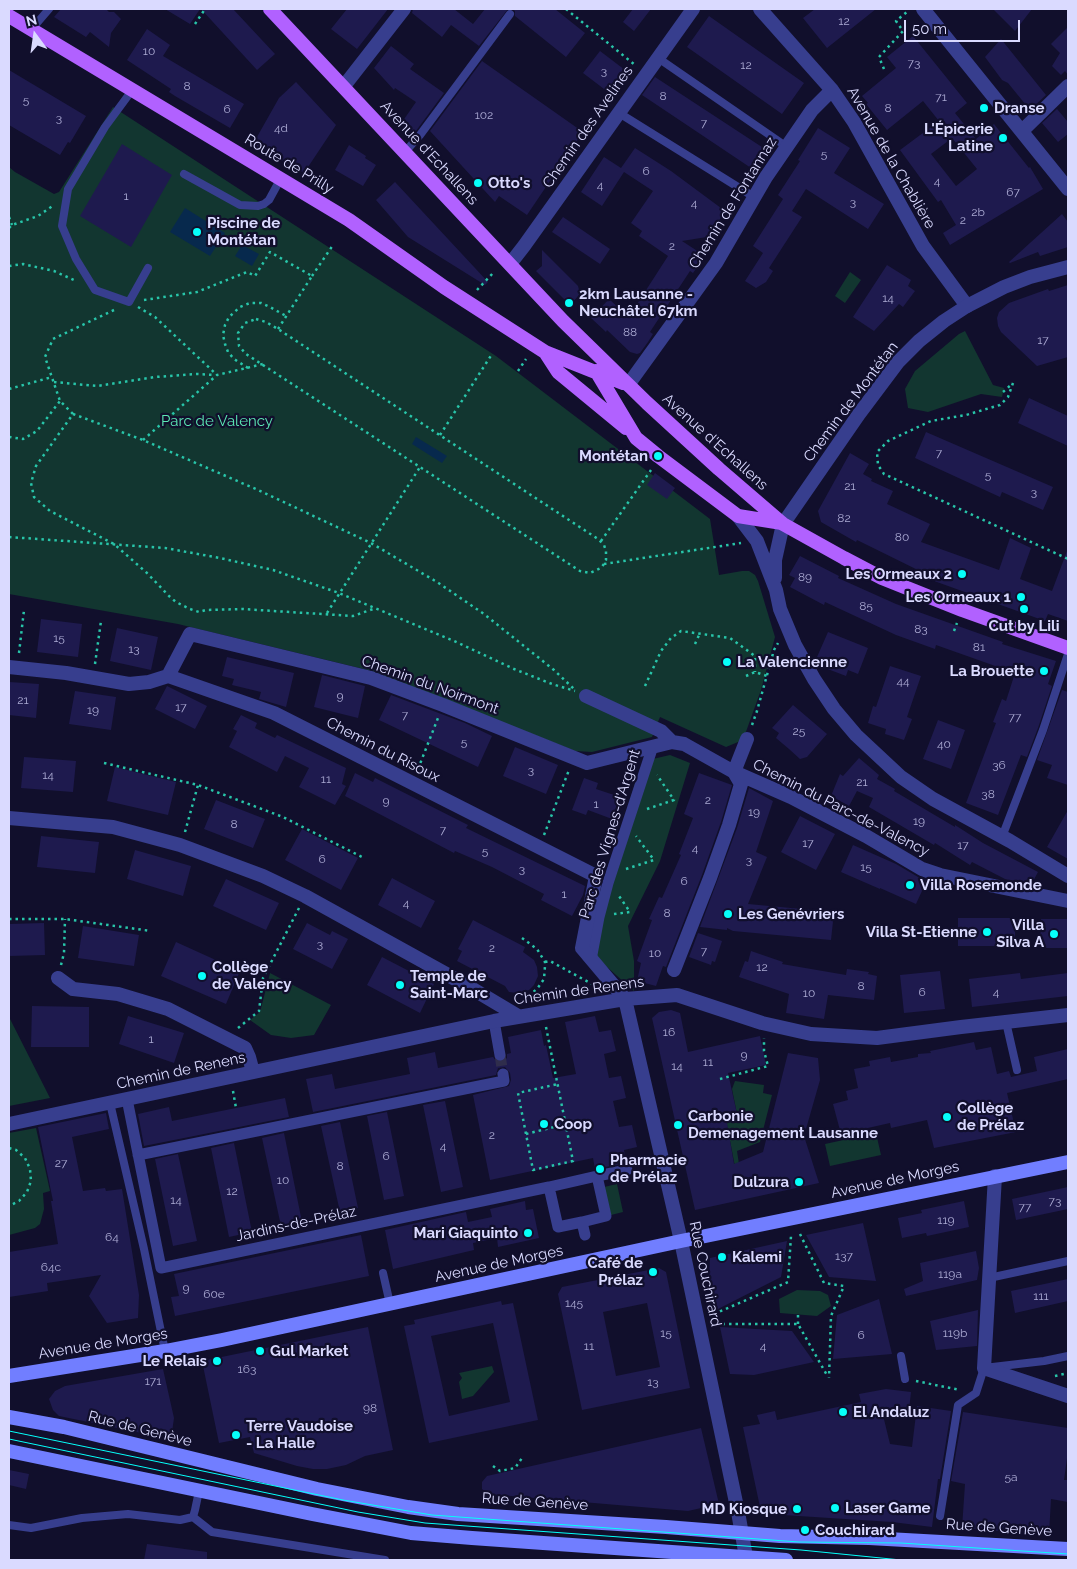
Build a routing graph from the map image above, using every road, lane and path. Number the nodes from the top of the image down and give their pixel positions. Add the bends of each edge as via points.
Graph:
1 (49, 9) edge
2 (205, 9) edge
3 (270, 9) edge
4 (404, 9) edge
5 (566, 9) edge
6 (692, 9) edge
7 (760, 9) edge
8 (923, 9) edge
9 (908, 11) dead end
10 (510, 14) dead end
11 (9, 16) edge
12 (196, 24) dead end
13 (31, 30) junction
14 (658, 58) junction
15 (884, 69) dead end
16 (646, 74) junction
17 (344, 86) junction
18 (1068, 86) edge
19 (132, 89) junction
20 (832, 90) junction
21 (619, 113) junction
22 (1022, 131) junction
23 (787, 147) junction
24 (405, 152) junction
25 (184, 174) dead end
26 (281, 178) junction
27 (68, 189) junction
28 (1068, 189) edge
29 (754, 197) junction
30 (9, 216) edge
31 (10, 226) edge
32 (332, 245) dead end
33 (510, 264) junction
34 (9, 266) edge
35 (1068, 267) edge
36 (148, 268) dead end
37 (494, 272) dead end
38 (312, 276) junction
39 (95, 290) junction
40 (477, 290) dead end
41 (129, 302) junction
42 (967, 306) junction
43 (286, 316) junction
44 (563, 321) junction
45 (278, 329) junction
46 (546, 352) junction
47 (492, 354) dead end
48 (526, 359) dead end
49 (262, 364) junction
50 (248, 368) junction
51 (518, 371) dead end
52 (598, 374) junction
53 (217, 376) junction
54 (52, 377) junction
55 (54, 382) junction
56 (628, 385) junction
57 (9, 389) edge
58 (1003, 392) dead end
59 (60, 401) junction
60 (74, 414) junction
61 (440, 436) junction
62 (9, 437) edge
63 (636, 438) junction
64 (143, 440) junction
65 (420, 467) junction
66 (651, 470) dead end
67 (738, 516) junction
68 (783, 524) junction
69 (9, 537) edge
70 (601, 541) junction
71 (748, 542) dead end
72 (114, 544) junction
73 (371, 544) junction
74 (1068, 559) edge
75 (604, 564) junction
76 (776, 590) junction
77 (339, 593) junction
78 (376, 608) junction
79 (24, 610) dead end
80 (326, 614) junction
81 (101, 621) dead end
82 (958, 622) dead end
83 (954, 631) dead end
84 (700, 633) junction
85 (780, 640) dead end
86 (695, 644) dead end
87 (1068, 648) edge
88 (19, 651) dead end
89 (1068, 654) edge
90 (95, 664) dead end
91 (9, 667) edge
92 (754, 672) junction
93 (168, 676) junction
94 (746, 676) dead end
95 (767, 676) junction
96 (645, 686) dead end
97 (581, 694) junction
98 (443, 705) junction
99 (747, 738) joint
100 (672, 742) junction
101 (653, 746) junction
102 (573, 758) junction
103 (648, 761) junction
104 (104, 763) dead end
105 (734, 772) junction
106 (412, 783) junction
107 (198, 785) junction
108 (9, 818) edge
109 (630, 820) junction
110 (184, 833) dead end
111 (1002, 837) junction
112 (539, 846) junction
113 (362, 857) dead end
114 (611, 874) junction
115 (1068, 876) edge
116 (1068, 901) edge
117 (300, 906) dead end
118 (9, 919) edge
119 (66, 919) junction
120 (151, 931) dead end
121 (522, 938) dead end
122 (591, 960) junction
123 (544, 962) junction
124 (674, 970) dead end
125 (58, 978) joint
126 (596, 988) dead end
127 (525, 999) dead end
128 (625, 999) junction
129 (1068, 1015) edge
130 (518, 1016) junction
131 (494, 1021) junction
132 (1006, 1022) junction
133 (545, 1023) dead end
134 (235, 1030) dead end
135 (764, 1036) dead end
136 (500, 1055) tunnel mouth
137 (1017, 1070) dead end
138 (253, 1072) junction
139 (503, 1074) dead end
140 (720, 1079) dead end
141 (558, 1084) junction
142 (232, 1087) dead end
143 (127, 1099) junction
144 (110, 1103) junction
145 (236, 1108) dead end
146 (9, 1124) edge
147 (566, 1124) junction
148 (526, 1134) junction
149 (9, 1148) edge
150 (138, 1155) junction
151 (1068, 1162) edge
152 (627, 1170) dead end
153 (597, 1176) junction
154 (995, 1176) junction
155 (549, 1187) junction
156 (9, 1206) edge
157 (582, 1222) junction
158 (800, 1234) dead end
159 (585, 1235) dead end
160 (791, 1236) dead end
161 (681, 1241) junction
162 (1068, 1261) edge
163 (384, 1273) dead end
164 (989, 1278) junction
165 (390, 1304) junction
166 (714, 1314) dead end
167 (798, 1315) dead end
168 (716, 1324) dead end
169 (798, 1324) junction
170 (165, 1351) junction
171 (901, 1356) dead end
172 (1068, 1356) edge
173 (984, 1368) junction
174 (9, 1376) edge
175 (908, 1379) joint
176 (976, 1393) junction
177 (1068, 1396) edge
178 (9, 1417) edge
179 (9, 1451) edge
180 (522, 1458) dead end
181 (492, 1466) dead end
182 (199, 1491) junction
183 (940, 1516) dead end
184 (193, 1517) junction
185 (9, 1525) edge
186 (743, 1534) junction
187 (1068, 1549) edge
188 (746, 1557) junction
189 (385, 1560) edge
190 (786, 1560) edge

1 - 13 lane
2 - 12 path
3 - 17 main road, Avenue d'Echallens
4 - 17 street
5 - 16 path
6 - 14 street, Chemin des Avelines
7 - 20 street, Avenue de la Chablière
8 - 22 street
9 - 15 path via 896,22 903,31 879,57
10 - 24 lane
11 - 13 main road, Route de Prilly
13 - 19 main road, Route de Prilly
14 - 16 street, Chemin des Avelines
14 - 23 lane
16 - 21 street, Chemin des Avelines
17 - 24 main road, Avenue d'Echallens
18 - 22 street
19 - 26 main road, Route de Prilly
19 - 27 lane
20 - 23 street, Chemin de Fontannaz via 812,110
20 - 42 street, Avenue de la Chablière via 854,122 923,246
21 - 29 lane
21 - 33 street, Chemin des Avelines
22 - 28 street
23 - 29 street, Chemin de Fontannaz
24 - 33 main road, Avenue d'Echallens
25 - 26 lane via 240,205 258,206 269,200
26 - 46 main road, Route de Prilly
27 - 31 path via 38,216
27 - 39 lane via 62,226 76,259
29 - 56 street, Chemin de Fontannaz via 716,263
30 - 31 path
32 - 38 path
33 - 44 main road, Avenue d'Echallens
34 - 39 path via 23,264 54,271
35 - 42 street, Chemin de Montétan via 1021,280
36 - 41 lane
37 - 40 path
38 - 41 path via 270,252 255,276 247,272 197,292
38 - 43 path
39 - 41 lane
41 - 53 path via 155,317
41 - 54 path via 53,339 45,357
42 - 68 street, Chemin de Montétan via 937,326 898,362
43 - 45 path
43 - 50 path via 270,307 250,303 229,317 223,334 225,344 234,359
44 - 52 main road, Avenue d'Echallens
44 - 56 main road, Avenue d'Echallens
45 - 49 path via 256,319 245,323 238,333 243,351
45 - 61 path
46 - 52 main road, Route de Prilly
46 - 63 main road, Route de Prilly via 558,372
47 - 61 path
48 - 51 path
49 - 50 path
49 - 65 path
50 - 53 path
52 - 56 main road, Route de Prilly
52 - 63 main road, Avenue d'Echallens
53 - 55 path via 155,377 97,386
53 - 64 path
54 - 55 path
54 - 57 path
55 - 59 path
56 - 68 main road, Avenue d'Echallens
58 - 74 path via 1013,383 1008,397 1000,405 931,422 888,441 877,452 878,465 884,474
59 - 60 path
59 - 62 path via 37,432 23,439
60 - 64 path
60 - 72 path via 36,466 31,483 34,496 50,511
61 - 70 path
63 - 67 main road, Avenue d'Echallens
64 - 73 path
65 - 73 path
65 - 75 path via 580,571 590,573
66 - 70 path
67 - 68 main road, Avenue d'Echallens
67 - 76 street via 757,541
68 - 76 street via 775,560
68 - 87 main road, Avenue d'Echallens via 882,578
69 - 72 path
70 - 75 path via 606,551
71 - 75 path
72 - 77 path via 165,548 220,558 273,570
72 - 80 path via 176,602 190,610 242,609
73 - 77 path
73 - 97 path via 484,614
76 - 111 street via 788,628 814,679 856,735 901,777 933,799
77 - 78 path
77 - 80 path
78 - 80 path via 354,616
78 - 97 path via 514,669
79 - 88 path
81 - 90 path
82 - 83 path
84 - 86 path
84 - 92 path via 730,638 755,656
84 - 96 path via 680,631 671,638 661,651
85 - 95 path
89 - 111 lane via 1044,730
91 - 93 street via 129,684
92 - 94 path
92 - 95 path
93 - 98 street, Chemin du Noirmont via 190,634 371,678
93 - 106 street, Chemin du Risoux via 274,713
95 - 99 path
97 - 100 street, Chemin du Parc-de-Valency via 661,731
98 - 102 street, Chemin du Noirmont
98 - 106 path
99 - 105 street
100 - 101 street, Chemin du Noirmont
100 - 105 street, Chemin du Parc-de-Valency via 684,744
101 - 102 street, Chemin du Noirmont via 587,763
101 - 103 street, Parc des Vignes-d'Argent
102 - 112 path
103 - 109 street, Parc des Vignes-d'Argent
103 - 109 path via 674,800
104 - 107 path
105 - 116 street, Chemin du Parc-de-Valency via 791,797 922,869
105 - 124 street via 741,784 710,878
106 - 112 street, Chemin du Risoux
107 - 110 path
107 - 113 path via 283,817
108 - 130 street via 113,827 180,845 263,876 322,905
109 - 114 street, Parc des Vignes-d'Argent
109 - 114 path via 654,860
111 - 115 street
112 - 122 street, Chemin du Risoux via 596,876 582,948
114 - 122 street, Parc des Vignes-d'Argent
117 - 134 path via 263,978 259,1011
118 - 119 path
119 - 120 path
119 - 125 path via 64,953
121 - 123 path via 537,949
122 - 128 street, Chemin du Risoux
123 - 126 path via 550,961
123 - 127 path via 544,979
125 - 138 street via 73,989 118,994 168,1009 245,1048
128 - 130 street, Chemin de Renens
128 - 132 street, Chemin de Renens via 676,994 762,1023 811,1034 877,1038
128 - 161 street, Rue Couchirard
129 - 132 street, Chemin de Renens
130 - 131 street, Chemin de Renens
131 - 136 street
131 - 138 street, Chemin de Renens
132 - 137 lane
133 - 141 path
135 - 140 path via 768,1066
138 - 143 street, Chemin de Renens
139 - 150 street via 504,1081
141 - 147 path
141 - 148 path via 518,1093
142 - 145 path
143 - 144 street, Chemin de Renens
143 - 150 street, Jardins-de-Prélaz
144 - 146 street, Chemin de Renens
144 - 170 lane
147 - 148 path
147 - 148 path via 573,1161 533,1170
149 - 156 path via 25,1158 31,1181 27,1192
150 - 155 street, Jardins-de-Prélaz via 161,1268
151 - 154 main road, Avenue de Morges
152 - 153 street
153 - 155 street
153 - 157 street via 606,1216
154 - 161 main road, Avenue de Morges
154 - 164 street
155 - 157 street via 558,1227
157 - 159 street
158 - 169 path via 824,1283 844,1286 831,1316 829,1378
160 - 166 path via 788,1282
161 - 165 main road, Avenue de Morges
161 - 186 street, Rue Couchirard
162 - 164 lane
163 - 165 lane
164 - 173 street
165 - 170 main road, Avenue de Morges
167 - 169 path
168 - 169 path
170 - 174 main road, Avenue de Morges
171 - 175 lane
172 - 173 lane
173 - 176 lane
173 - 177 street
175 - 176 path
176 - 183 lane via 958,1405
178 - 186 main road, Rue de Genève via 408,1507 458,1514
179 - 182 main road
180 - 181 path via 515,1468 500,1471
182 - 184 lane
182 - 188 main road via 411,1533
184 - 185 lane via 180,1520 128,1514 82,1518 31,1528
184 - 189 lane via 212,1532
186 - 187 main road, Rue de Genève
186 - 188 street, Rue Couchirard
188 - 190 main road

